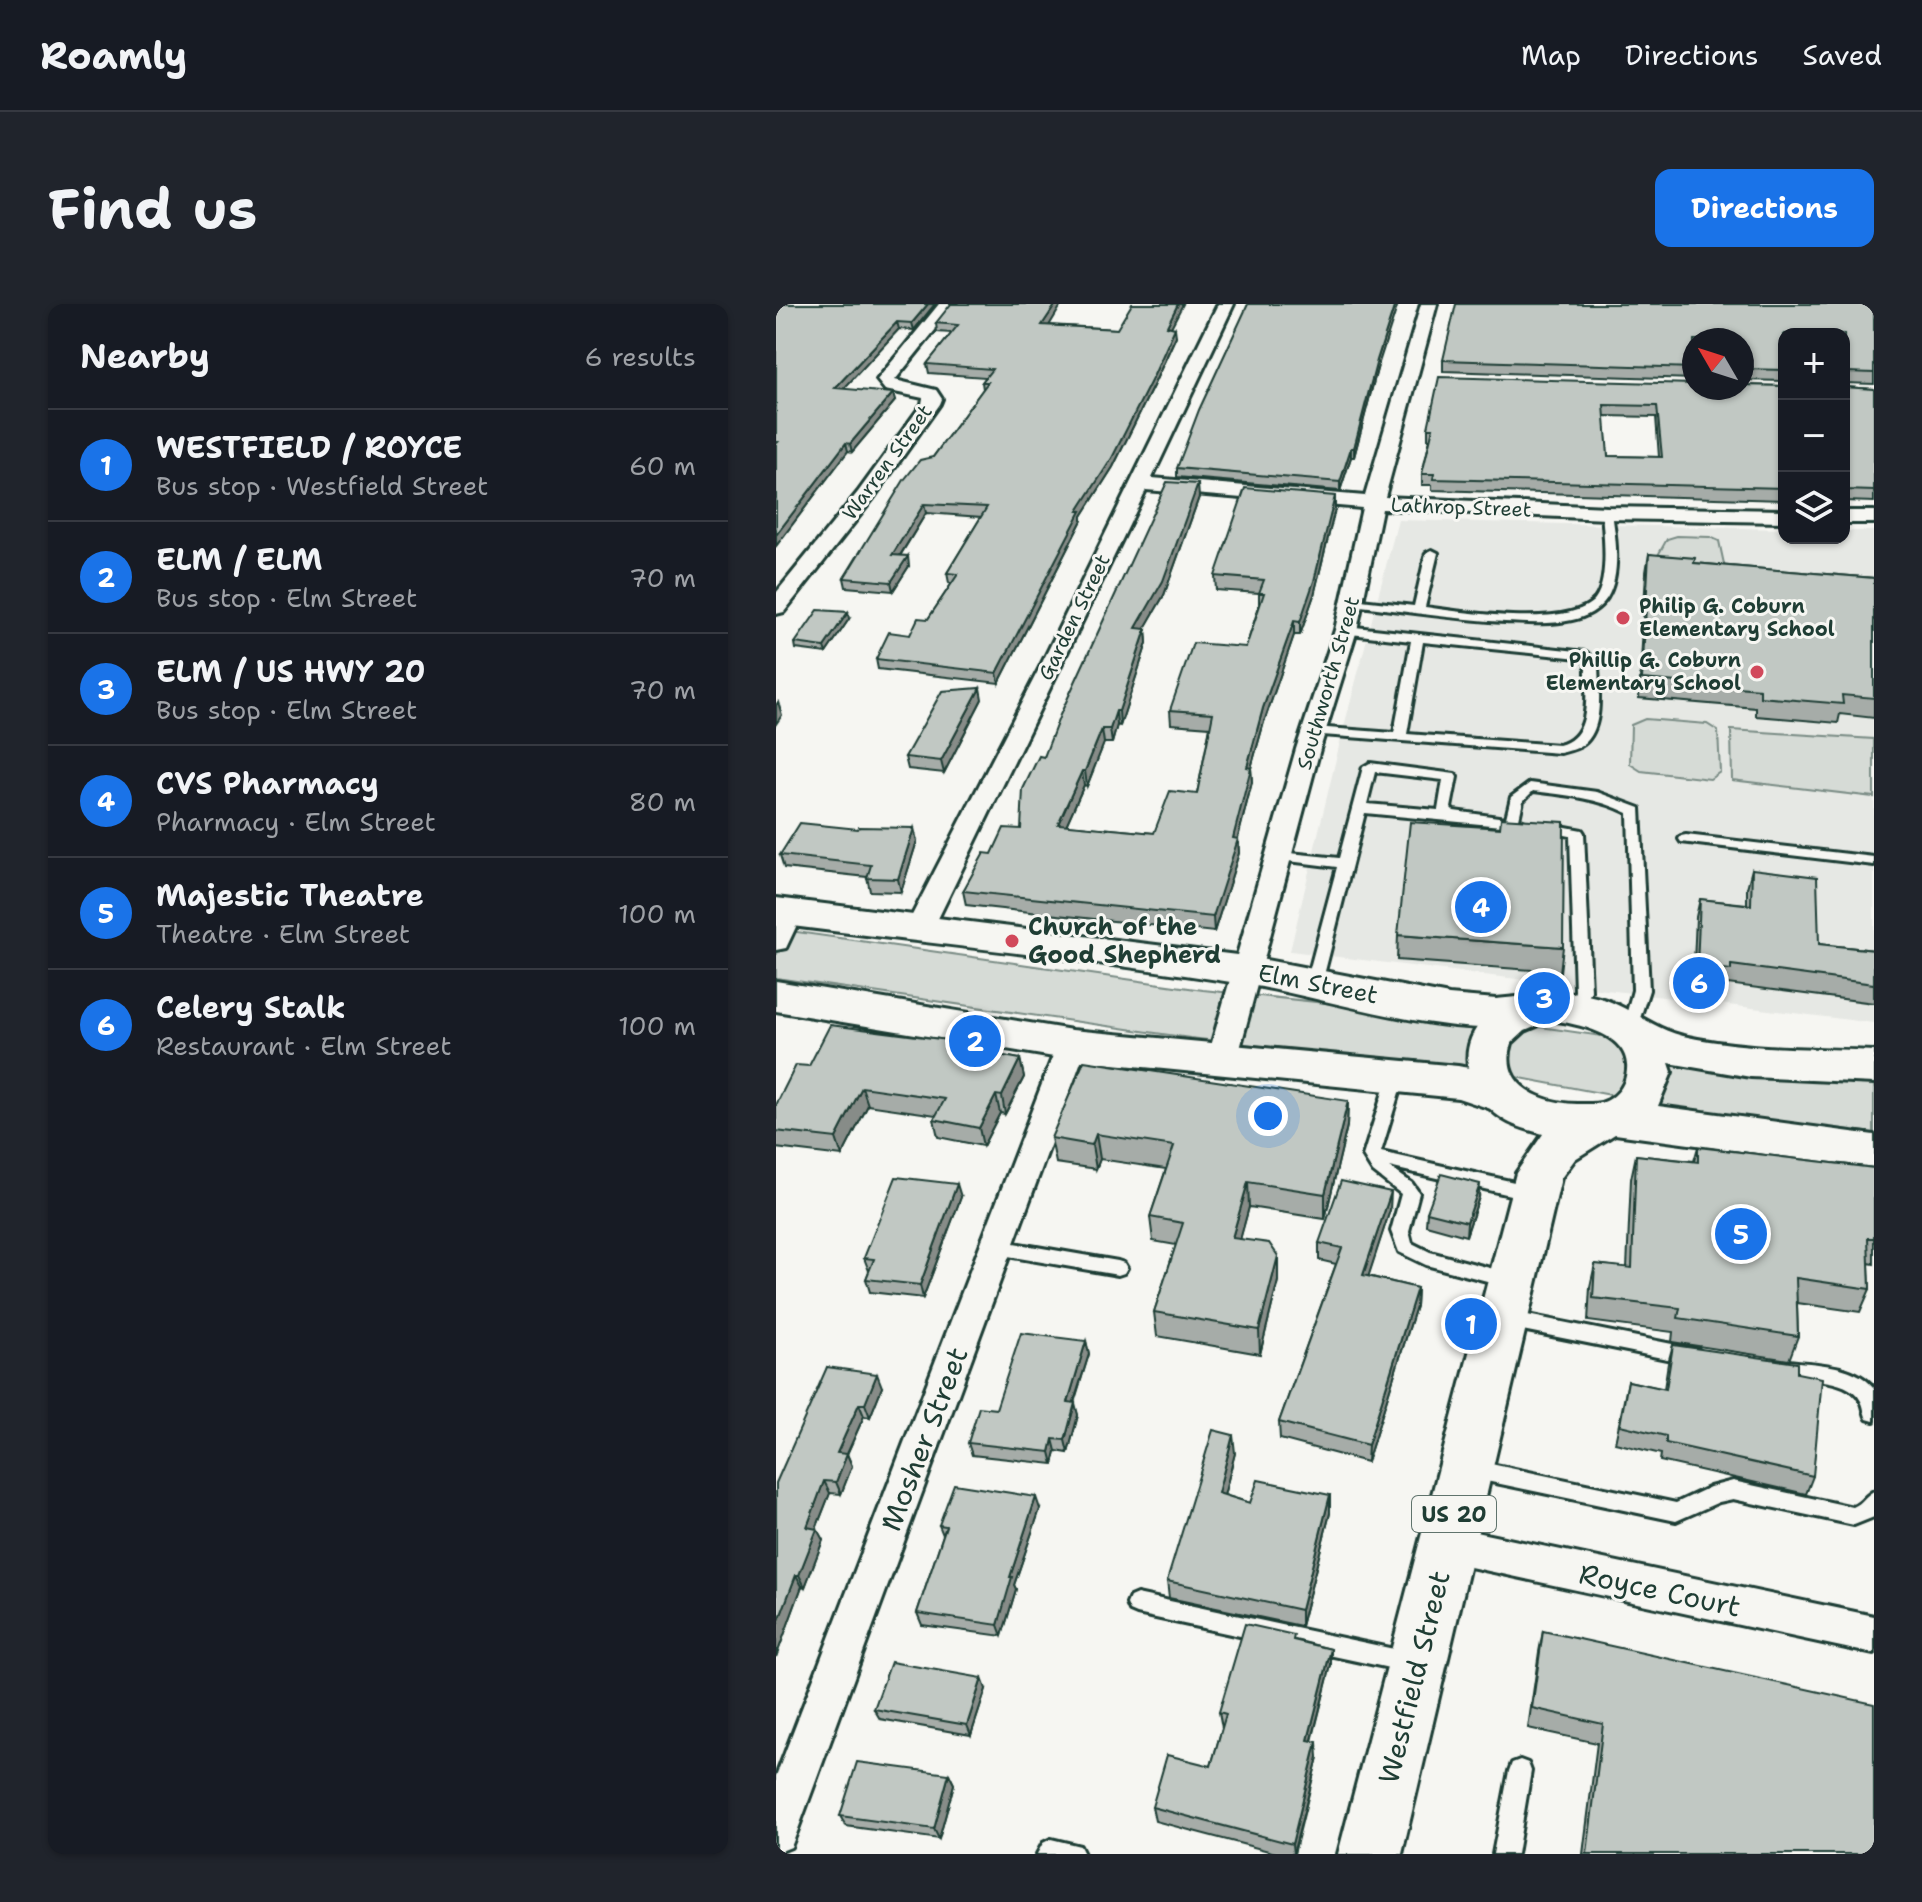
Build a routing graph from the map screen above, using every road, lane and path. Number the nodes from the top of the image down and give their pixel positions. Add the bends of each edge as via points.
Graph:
1 (948, 304) edge
2 (1226, 304) edge
3 (1429, 304) edge
4 (1139, 483) junction
5 (1373, 503) junction
6 (1607, 513) junction
7 (1778, 516) edge
8 (1850, 517) edge
9 (1874, 517) edge
10 (1432, 553) dead end
11 (1352, 602) junction
12 (776, 607) edge
13 (1419, 609) junction
14 (1346, 630) junction
15 (1418, 637) junction
16 (1314, 731) junction
17 (1400, 738) junction
18 (1359, 808) junction
19 (1450, 815) junction
20 (1512, 823) junction
21 (1686, 839) dead end
22 (1280, 856) junction
23 (1874, 861) edge
24 (1346, 863) junction
25 (780, 921) edge
26 (919, 929) junction
27 (1245, 970) junction
28 (1314, 983) junction
29 (776, 996) edge
30 (1577, 1006) junction
31 (1527, 1011) junction
32 (1633, 1032) junction
33 (1072, 1045) junction
34 (1222, 1060) junction
35 (1874, 1067) edge
36 (1396, 1076) junction
37 (1517, 1106) junction
38 (1605, 1119) junction
39 (1874, 1152) edge
40 (1371, 1156) junction
41 (1536, 1183) junction
42 (996, 1247) junction
43 (1118, 1268) dead end
44 (1507, 1299) junction
45 (1707, 1358) edge
46 (1752, 1364) edge
47 (1874, 1413) edge
48 (1466, 1467) junction
49 (1874, 1500) edge
50 (1447, 1544) junction
51 (1137, 1604) dead end
52 (1874, 1635) edge
53 (1417, 1664) junction
54 (1520, 1771) dead end
55 (776, 1832) edge
56 (1049, 1854) edge
57 (1072, 1854) edge
58 (1370, 1854) edge
59 (1505, 1854) edge

1 - 12 street, Warren Street via 886,380 891,386 930,394 929,409
2 - 4 street, Garden Street
3 - 5 street, Southworth Street via 1419,378
4 - 5 street, Lathrop Street
4 - 26 street, Garden Street
5 - 6 street, Lathrop Street
5 - 11 street, Southworth Street
6 - 7 street, Lathrop Street
6 - 13 lane via 1604,595 1587,612 1567,618 1512,618
8 - 9 street
10 - 13 lane
11 - 13 lane
11 - 14 street, Southworth Street
14 - 15 lane
14 - 16 street, Southworth Street
15 - 17 lane
15 - 17 lane via 1582,655 1592,662 1589,725 1579,742 1560,749
16 - 17 lane
16 - 22 street, Southworth Street
18 - 19 lane
18 - 19 lane via 1370,767 1450,777 1444,809
18 - 24 lane
19 - 20 lane
20 - 30 lane via 1577,833 1583,991
20 - 32 lane via 1516,800 1530,787 1581,792 1635,811 1641,990
21 - 23 lane
22 - 24 lane
22 - 27 street, Southworth Street
24 - 28 lane
25 - 26 main road, Elm Street
26 - 27 main road, Elm Street
27 - 28 main road, Elm Street
27 - 34 street, Southworth Street
28 - 31 main road, Elm Street via 1449,1010
29 - 33 main road
30 - 31 main road, US 20
30 - 32 main road, US 20 via 1603,1013
31 - 37 main road, US 20 via 1493,1036 1487,1053 1489,1072
32 - 35 main road via 1659,1048 1693,1055
32 - 38 main road via 1651,1061 1650,1080 1641,1099
33 - 34 main road
33 - 42 street, Mosher Street
34 - 36 main road
36 - 37 main road via 1471,1084
36 - 40 lane
37 - 38 main road via 1571,1124
37 - 41 main road, Westfield Street / US 20
38 - 39 main road
38 - 41 main road, Westfield Street / US 20 via 1559,1147
40 - 41 lane
40 - 44 lane via 1410,1193 1400,1231 1405,1247
41 - 44 main road, Westfield Street / US 20
42 - 43 lane
42 - 55 street, Mosher Street
44 - 45 lane
44 - 48 main road, Westfield Street / US 20
46 - 47 lane via 1854,1381 1874,1400
48 - 49 lane via 1676,1512 1716,1491 1733,1490 1854,1516 1868,1510
48 - 50 main road, Westfield Street / US 20
50 - 52 street, Royce Court
50 - 53 main road, Westfield Street / US 20
51 - 53 lane
53 - 58 main road, Westfield Street / US 20
54 - 59 lane
56 - 57 lane

